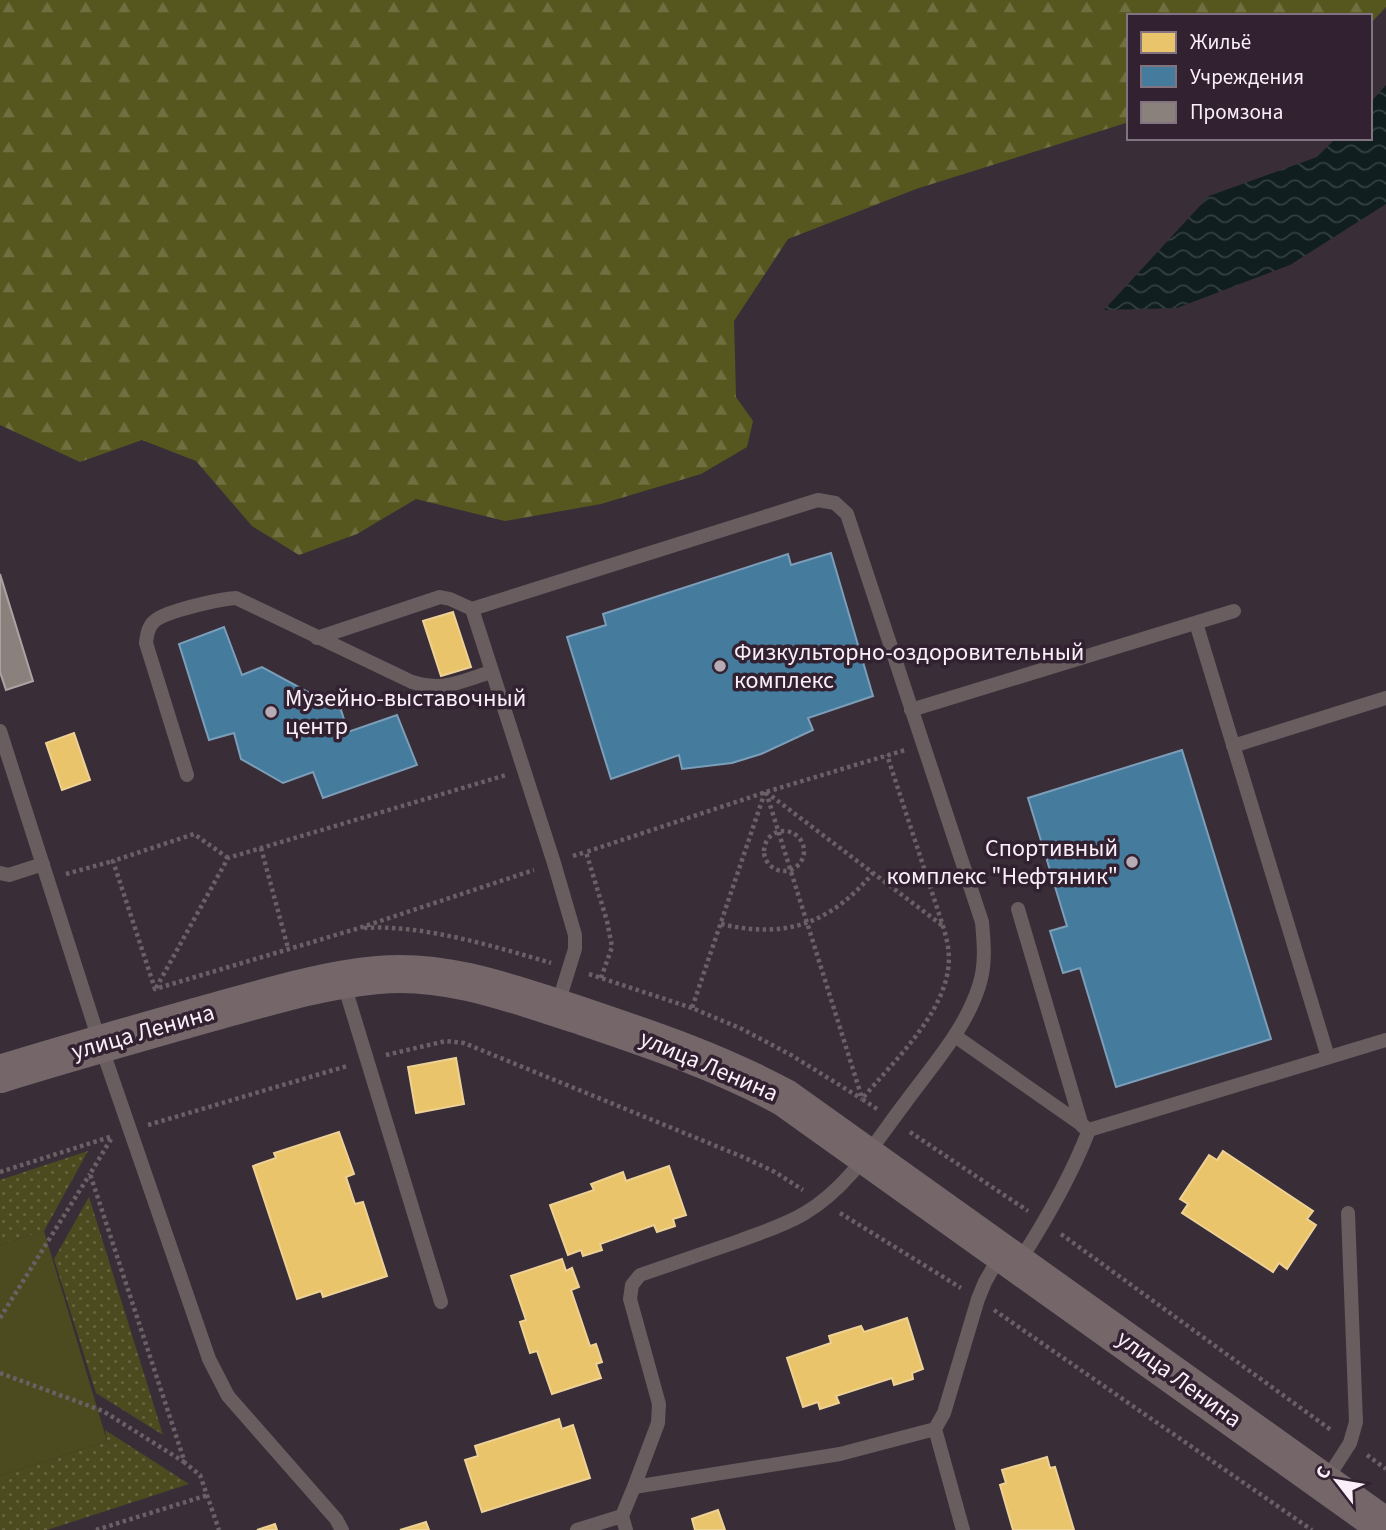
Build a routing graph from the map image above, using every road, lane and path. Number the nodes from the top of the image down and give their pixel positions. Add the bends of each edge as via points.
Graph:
1 (472, 609) junction
2 (1234, 611) dead end
3 (1196, 623) junction
4 (317, 638) junction
5 (491, 672) junction
6 (1386, 698) edge
7 (911, 710) junction
8 (0, 731) edge
9 (922, 744) junction
10 (1233, 746) junction
11 (887, 755) junction
12 (523, 770) junction
13 (187, 775) dead end
14 (766, 792) junction
15 (778, 831) junction
16 (261, 848) junction
17 (586, 852) junction
18 (228, 858) junction
19 (554, 863) junction
20 (43, 864) junction
21 (790, 871) junction
22 (0, 873) edge
23 (873, 873) junction
24 (1018, 909) dead end
25 (720, 923) junction
26 (807, 923) junction
27 (943, 926) junction
28 (356, 929) junction
29 (288, 948) junction
30 (569, 968) junction
31 (601, 978) junction
32 (342, 980) junction
33 (155, 989) junction
34 (556, 1008) junction
35 (692, 1009) junction
36 (955, 1036) junction
37 (1386, 1040) edge
38 (100, 1043) junction
39 (1328, 1057) junction
40 (367, 1059) junction
41 (0, 1074) edge
42 (862, 1099) junction
43 (892, 1119) junction
44 (1086, 1128) junction
45 (131, 1130) junction
46 (113, 1135) junction
47 (866, 1154) junction
48 (0, 1172) edge
49 (90, 1174) junction
50 (822, 1201) junction
51 (1348, 1213) dead end
52 (1044, 1222) junction
53 (1010, 1258) junction
54 (978, 1299) junction
55 (441, 1302) dead end
56 (0, 1318) edge
57 (0, 1373) edge
58 (935, 1429) junction
59 (1350, 1443) junction
60 (185, 1463) junction
61 (1386, 1469) edge
62 (1324, 1483) junction
63 (634, 1487) junction
64 (208, 1495) junction
65 (624, 1523) edge
66 (1386, 1527) edge
67 (96, 1530) edge
68 (219, 1530) edge
69 (342, 1530) edge
70 (577, 1530) edge
71 (963, 1530) edge
72 (1312, 1530) edge

1 - 4 lane via 440,597
1 - 5 lane
1 - 7 lane via 818,500 835,503 846,514
2 - 3 lane
3 - 7 lane
3 - 10 lane
4 - 5 lane via 429,687
4 - 13 lane via 236,598 157,619 148,630 146,643
5 - 12 lane
6 - 10 lane
7 - 9 lane
8 - 20 lane
9 - 11 path
9 - 36 lane via 982,922 981,983
10 - 39 lane
11 - 14 path
11 - 27 path
12 - 16 path
12 - 19 lane
14 - 15 path
14 - 17 path
14 - 23 path
14 - 25 path
15 - 21 path
15 - 21 path via 798,836 803,845 799,865
15 - 21 path via 764,846 764,858 770,867
16 - 18 path
16 - 29 path
17 - 19 path
17 - 31 path via 612,947
18 - 33 path
18 - 33 path via 194,834 113,861
19 - 28 path
19 - 30 lane via 575,935
20 - 22 lane
20 - 38 lane
21 - 26 path
23 - 26 path via 838,908
23 - 27 path
24 - 44 lane
25 - 26 path via 769,930
25 - 35 path
26 - 42 path
27 - 42 path via 948,968 939,1002
28 - 29 path
28 - 30 path via 378,927 489,944
29 - 33 path
30 - 31 path
30 - 34 lane
31 - 35 path
32 - 34 street, улица Ленина via 380,974 447,978
32 - 38 street, улица Ленина
32 - 40 lane
34 - 47 street, улица Ленина via 746,1076
35 - 42 path via 742,1029
36 - 43 lane
36 - 44 lane
37 - 39 lane
38 - 41 street, улица Ленина
38 - 45 lane
39 - 44 lane
40 - 45 path
40 - 50 path via 446,1041 464,1043 743,1157
40 - 55 lane
42 - 43 path
43 - 47 lane
43 - 52 path
44 - 52 lane via 1078,1158
45 - 46 path
45 - 69 lane via 209,1359 228,1396
46 - 48 path
46 - 49 path
47 - 50 lane
47 - 53 street, улица Ленина
49 - 56 path
49 - 60 path
50 - 54 path
50 - 63 lane via 778,1227 640,1275 632,1285 629,1298 659,1404 658,1423
51 - 59 lane via 1356,1422
52 - 53 lane
52 - 59 path
53 - 54 lane via 985,1282
53 - 62 street, улица Ленина
54 - 58 lane via 944,1413
54 - 72 path
57 - 60 path via 103,1411
58 - 63 lane via 839,1454
58 - 71 lane
59 - 61 path
59 - 62 lane
60 - 64 path via 200,1475
62 - 66 street, улица Ленина
63 - 65 lane
64 - 67 path
64 - 68 path
65 - 70 lane

